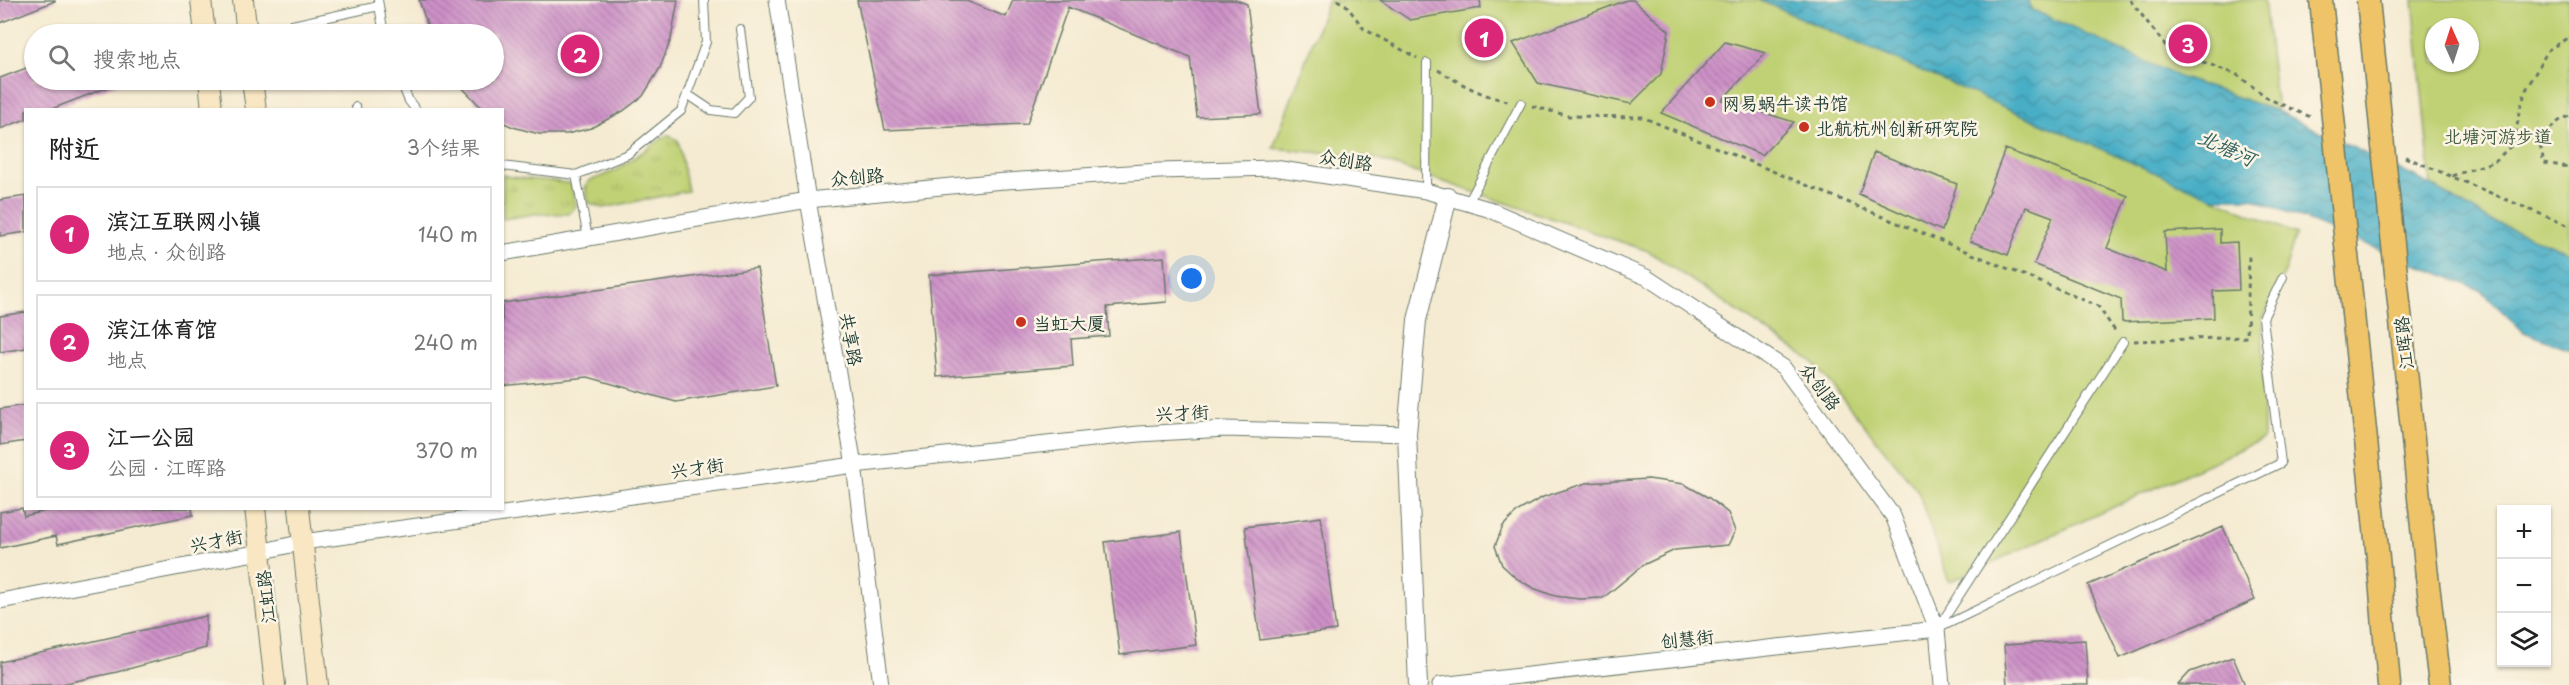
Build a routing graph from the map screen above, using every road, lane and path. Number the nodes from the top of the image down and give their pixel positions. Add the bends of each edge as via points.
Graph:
1 (201, 0) edge
2 (243, 0) edge
3 (704, 0) edge
4 (777, 0) edge
5 (1337, 0) edge
6 (2321, 0) edge
7 (2368, 0) edge
8 (379, 3) edge
9 (204, 24) edge
10 (247, 24) edge
11 (291, 24) edge
12 (382, 24) edge
13 (740, 29) dead end
14 (2569, 37) edge
15 (1426, 63) junction
16 (210, 90) edge
17 (253, 90) edge
18 (404, 90) edge
19 (687, 94) junction
20 (1521, 103) junction
21 (212, 108) edge
22 (256, 108) edge
23 (414, 108) edge
24 (2569, 117) edge
25 (504, 166) edge
26 (2569, 167) edge
27 (576, 175) junction
28 (2451, 177) dead end
29 (1426, 191) junction
30 (1448, 197) junction
31 (808, 200) junction
32 (1468, 203) junction
33 (588, 238) junction
34 (504, 253) edge
35 (2249, 256) dead end
36 (2283, 277) dead end
37 (2123, 342) junction
38 (1407, 434) junction
39 (854, 465) junction
40 (255, 510) edge
41 (299, 510) edge
42 (303, 542) junction
43 (261, 552) junction
44 (0, 601) edge
45 (1937, 629) junction
46 (275, 685) edge
47 (318, 685) edge
48 (881, 685) edge
49 (1418, 685) edge
50 (1440, 685) edge
51 (1942, 685) edge
52 (2389, 685) edge
53 (2440, 685) edge

1 - 9 main road
2 - 10 main road
3 - 19 lane via 705,42
4 - 31 street, 共享路
5 - 15 path via 1346,5 1364,29
6 - 52 main road, bridge
7 - 53 main road, 江晖路, bridge
8 - 11 lane
8 - 12 lane
13 - 19 lane via 749,97 734,113 711,110
14 - 28 path via 2548,50 2526,90 2515,142 2495,161
15 - 20 path via 1466,87 1493,98
15 - 29 lane
16 - 21 main road
17 - 22 main road
18 - 23 lane
19 - 27 lane via 681,111 628,153
20 - 32 lane
20 - 37 path via 1569,116 1642,117 2098,306
24 - 26 path via 2539,139 2544,163
25 - 27 lane
27 - 33 lane
29 - 30 street, 众创路
29 - 31 street, 众创路 via 1274,168 1159,171
30 - 32 street, 众创路
30 - 38 street via 1417,320
31 - 33 street, 众创路
31 - 39 street, 共享路
32 - 45 street, 众创路 via 1646,277 1783,367 1893,516
33 - 34 street, 众创路
35 - 37 path via 2247,337
36 - 45 lane via 2263,318 2281,463
37 - 45 lane
38 - 39 street, 兴才街 via 1225,429 1139,434
38 - 49 street
39 - 42 street, 兴才街
39 - 48 street, 共享路
40 - 43 main road, 江虹路
41 - 42 main road
42 - 43 street, 兴才街
42 - 47 main road
43 - 44 street, 兴才街
43 - 46 main road, 江虹路
45 - 50 street, 创慧街
45 - 51 street, 众创路

